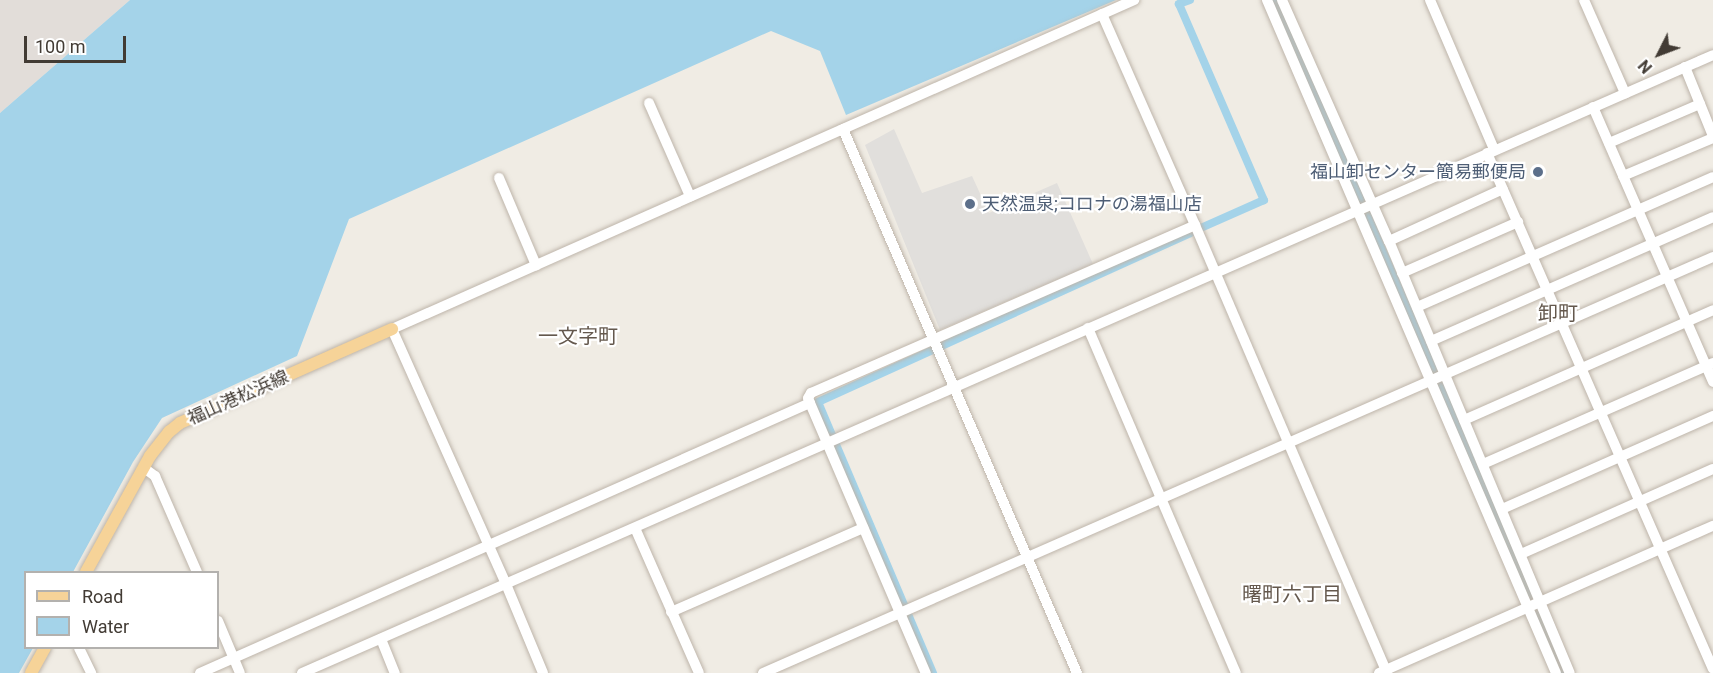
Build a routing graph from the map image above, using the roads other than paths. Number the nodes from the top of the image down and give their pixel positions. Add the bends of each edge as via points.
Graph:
1 (1134, 0) edge
2 (1267, 0) edge
3 (1282, 0) edge
4 (1430, 0) edge
5 (1584, 0) edge
6 (1102, 15) junction
7 (1713, 55) edge
8 (1685, 68) junction
9 (1625, 93) junction
10 (649, 103) dead end
11 (1700, 104) junction
12 (1593, 107) junction
13 (843, 129) junction
14 (1713, 137) edge
15 (1609, 143) junction
16 (1491, 151) junction
17 (1623, 176) junction
18 (1713, 177) edge
19 (500, 178) dead end
20 (1503, 189) junction
21 (690, 196) junction
22 (1364, 207) junction
23 (1638, 210) junction
24 (1713, 218) edge
25 (1518, 222) junction
26 (1195, 225) junction
27 (1389, 241) junction
28 (1653, 244) junction
29 (1533, 255) junction
30 (1713, 257) edge
31 (536, 265) junction
32 (1402, 273) junction
33 (1215, 274) junction
34 (1666, 278) junction
35 (1548, 290) junction
36 (1417, 307) junction
37 (1713, 310) edge
38 (1686, 322) junction
39 (1562, 323) junction
40 (392, 328) junction
41 (1088, 328) junction
42 (934, 341) junction
43 (1431, 341) junction
44 (1710, 365) edge
45 (1582, 368) junction
46 (1438, 379) junction
47 (1713, 382) edge
48 (954, 387) junction
49 (810, 404) junction
50 (1601, 412) junction
51 (1713, 416) edge
52 (1464, 420) junction
53 (832, 442) junction
54 (1286, 443) junction
55 (1621, 456) junction
56 (1483, 464) junction
57 (144, 468) junction
58 (1713, 470) edge
59 (1161, 500) junction
60 (1641, 501) junction
61 (1502, 509) junction
62 (1713, 526) edge
63 (635, 528) junction
64 (863, 528) junction
65 (489, 545) junction
66 (1661, 548) junction
67 (1521, 554) junction
68 (1027, 559) junction
69 (87, 571) edge
70 (195, 571) edge
71 (506, 584) junction
72 (1534, 604) junction
73 (671, 612) junction
74 (905, 612) junction
75 (219, 623) edge
76 (381, 639) junction
77 (44, 649) edge
78 (79, 649) edge
79 (234, 658) junction
80 (1713, 669) edge
81 (1383, 672) edge
82 (31, 673) edge
83 (91, 673) edge
84 (200, 673) edge
85 (240, 673) edge
86 (302, 673) edge
87 (395, 673) edge
88 (543, 673) edge
89 (699, 673) edge
90 (763, 673) edge
91 (926, 673) edge
92 (1077, 673) edge
93 (1236, 673) edge
94 (1556, 673) edge
95 (1570, 673) edge

1 - 6 street
2 - 22 street
3 - 22 street
4 - 16 street
5 - 9 street
6 - 13 street
6 - 26 street
7 - 8 street
8 - 9 street
8 - 11 street
9 - 12 street
10 - 21 street
11 - 14 street
11 - 15 street
12 - 15 street
12 - 16 street
13 - 21 street
13 - 42 street
14 - 17 street
15 - 17 street
16 - 20 street
16 - 22 street
17 - 23 street
18 - 23 street
19 - 31 street
20 - 25 street
20 - 27 street
21 - 31 street
22 - 27 street
22 - 33 street
22 - 46 street
23 - 28 street
23 - 29 street
24 - 28 street
25 - 29 street
25 - 32 street
26 - 33 street
26 - 42 street
27 - 32 street
28 - 34 street
28 - 35 street
29 - 35 street
29 - 36 street
30 - 34 street
31 - 40 street
32 - 36 street
33 - 41 street
33 - 54 street
34 - 38 street
34 - 39 street
35 - 39 street
35 - 43 street
36 - 43 street
37 - 38 street
38 - 44 street
38 - 45 street
39 - 45 street
39 - 46 street
40 - 57 main road, 福山港松浜線 via 180,423 156,447
40 - 65 street
41 - 48 street
41 - 59 street
42 - 48 street
42 - 49 street via 811,393
43 - 46 street
44 - 47 street
44 - 50 street
45 - 50 street
45 - 52 street
46 - 52 street
46 - 54 street
46 - 72 street
48 - 53 street
48 - 68 street
49 - 53 street
49 - 65 street
50 - 55 street
50 - 56 street
51 - 55 street
52 - 56 street
53 - 63 street
53 - 64 street
54 - 59 street
54 - 81 street
55 - 60 street
55 - 61 street
56 - 61 street
57 - 69 main road, 福山港松浜線
57 - 70 street via 154,476
58 - 60 street
59 - 68 street
59 - 93 street
60 - 66 street
60 - 67 street
61 - 67 street
62 - 66 street
63 - 71 street
63 - 73 street
64 - 73 street
64 - 74 street
65 - 71 street
65 - 79 street
66 - 72 street
66 - 80 street
67 - 72 street
68 - 74 street
68 - 92 street
71 - 76 street
71 - 88 street
72 - 81 street
72 - 94 street
72 - 95 street
73 - 89 street
74 - 90 street
74 - 91 street
75 - 79 street
76 - 86 street
76 - 87 street
77 - 82 main road
78 - 83 street
79 - 84 street
79 - 85 street

